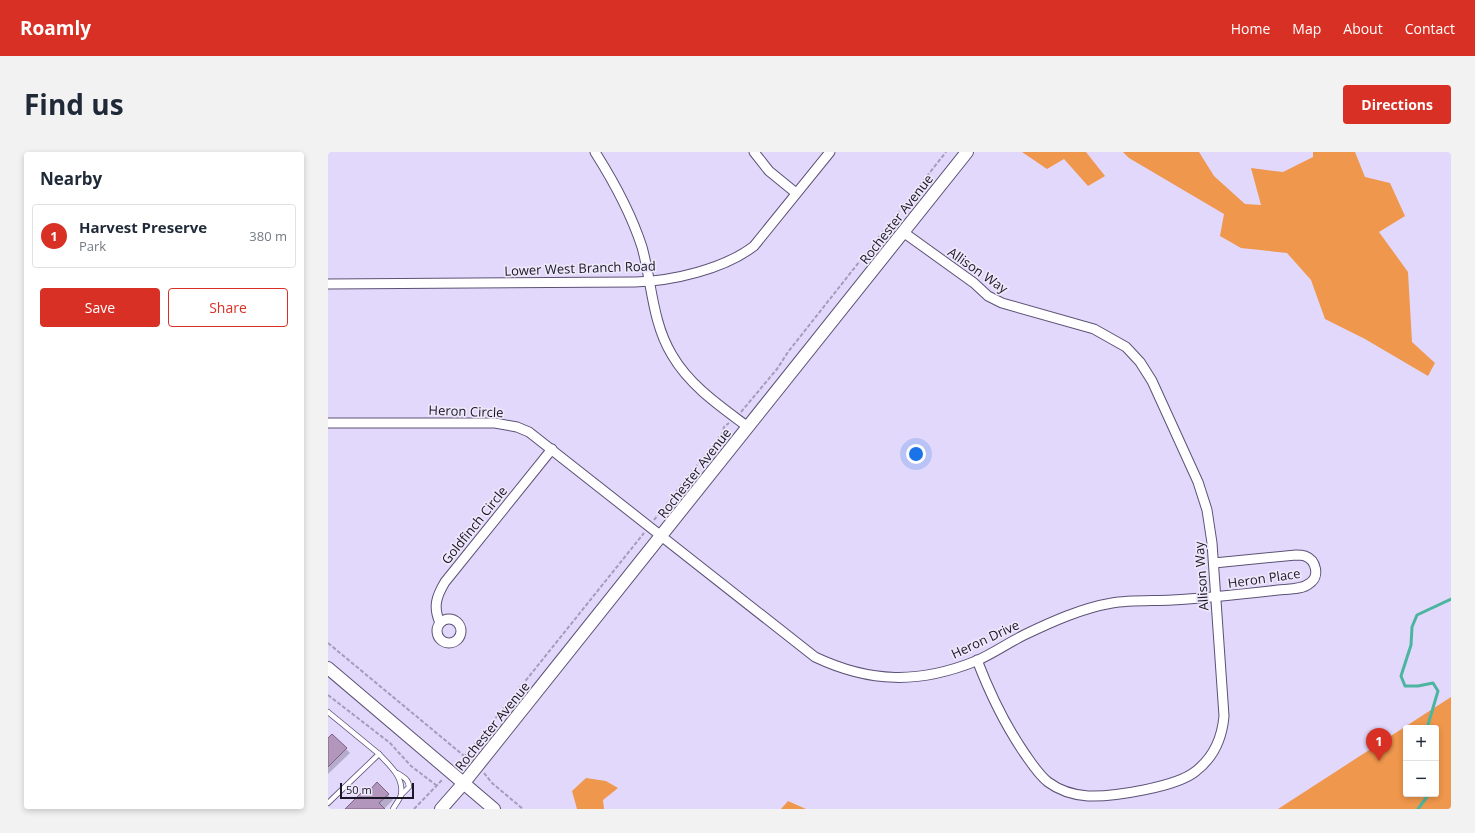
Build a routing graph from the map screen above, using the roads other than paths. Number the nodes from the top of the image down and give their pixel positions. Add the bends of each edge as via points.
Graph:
1 (595, 152) edge
2 (754, 152) edge
3 (830, 152) edge
4 (967, 152) edge
5 (796, 194) junction
6 (903, 232) junction
7 (650, 282) junction
8 (328, 284) edge
9 (328, 423) edge
10 (748, 427) junction
11 (552, 449) junction
12 (662, 536) junction
13 (1214, 563) junction
14 (1216, 598) junction
15 (440, 623) dead end
16 (977, 660) junction
17 (328, 668) edge
18 (328, 712) edge
19 (379, 754) junction
20 (397, 773) junction
21 (463, 784) junction
22 (401, 795) junction
23 (328, 803) edge
24 (393, 809) edge
25 (441, 809) edge
26 (494, 809) edge

1 - 7 street via 630,214 642,247
2 - 5 street via 769,171
3 - 5 street, Lower West Branch Road
4 - 6 main road, Rochester Avenue
5 - 7 street, Lower West Branch Road via 754,246 742,255 694,272
6 - 10 main road, Rochester Avenue
6 - 13 street, Allison Way via 988,296 1002,303 1094,329 1126,347 1140,362 1152,381 1198,482 1207,510
7 - 8 street, Lower West Branch Road
7 - 10 street via 658,322 672,354 694,384
9 - 11 street, Heron Circle via 495,423 528,432
10 - 12 main road, Rochester Avenue
11 - 12 street, Heron Circle
11 - 15 street, Goldfinch Circle via 445,582 435,604
12 - 16 street, Heron Drive via 790,639 815,657 832,665 876,677 901,678 927,675
12 - 21 main road, Rochester Avenue
13 - 14 street, Allison Way
13 - 14 street, Heron Place via 1296,555 1311,560 1316,571 1315,578 1305,586
14 - 16 street, Heron Drive via 1113,602 1074,614 1025,635
14 - 16 street, Allison Way via 1223,732 1218,745 1204,765 1174,783 1112,796 1087,796 1065,792 1048,782 1034,768 1009,731
17 - 21 main road
18 - 19 lane
19 - 20 lane
19 - 23 lane
20 - 22 lane
20 - 22 lane via 409,784 409,788
21 - 25 main road, Rochester Avenue
21 - 26 main road
22 - 24 lane

